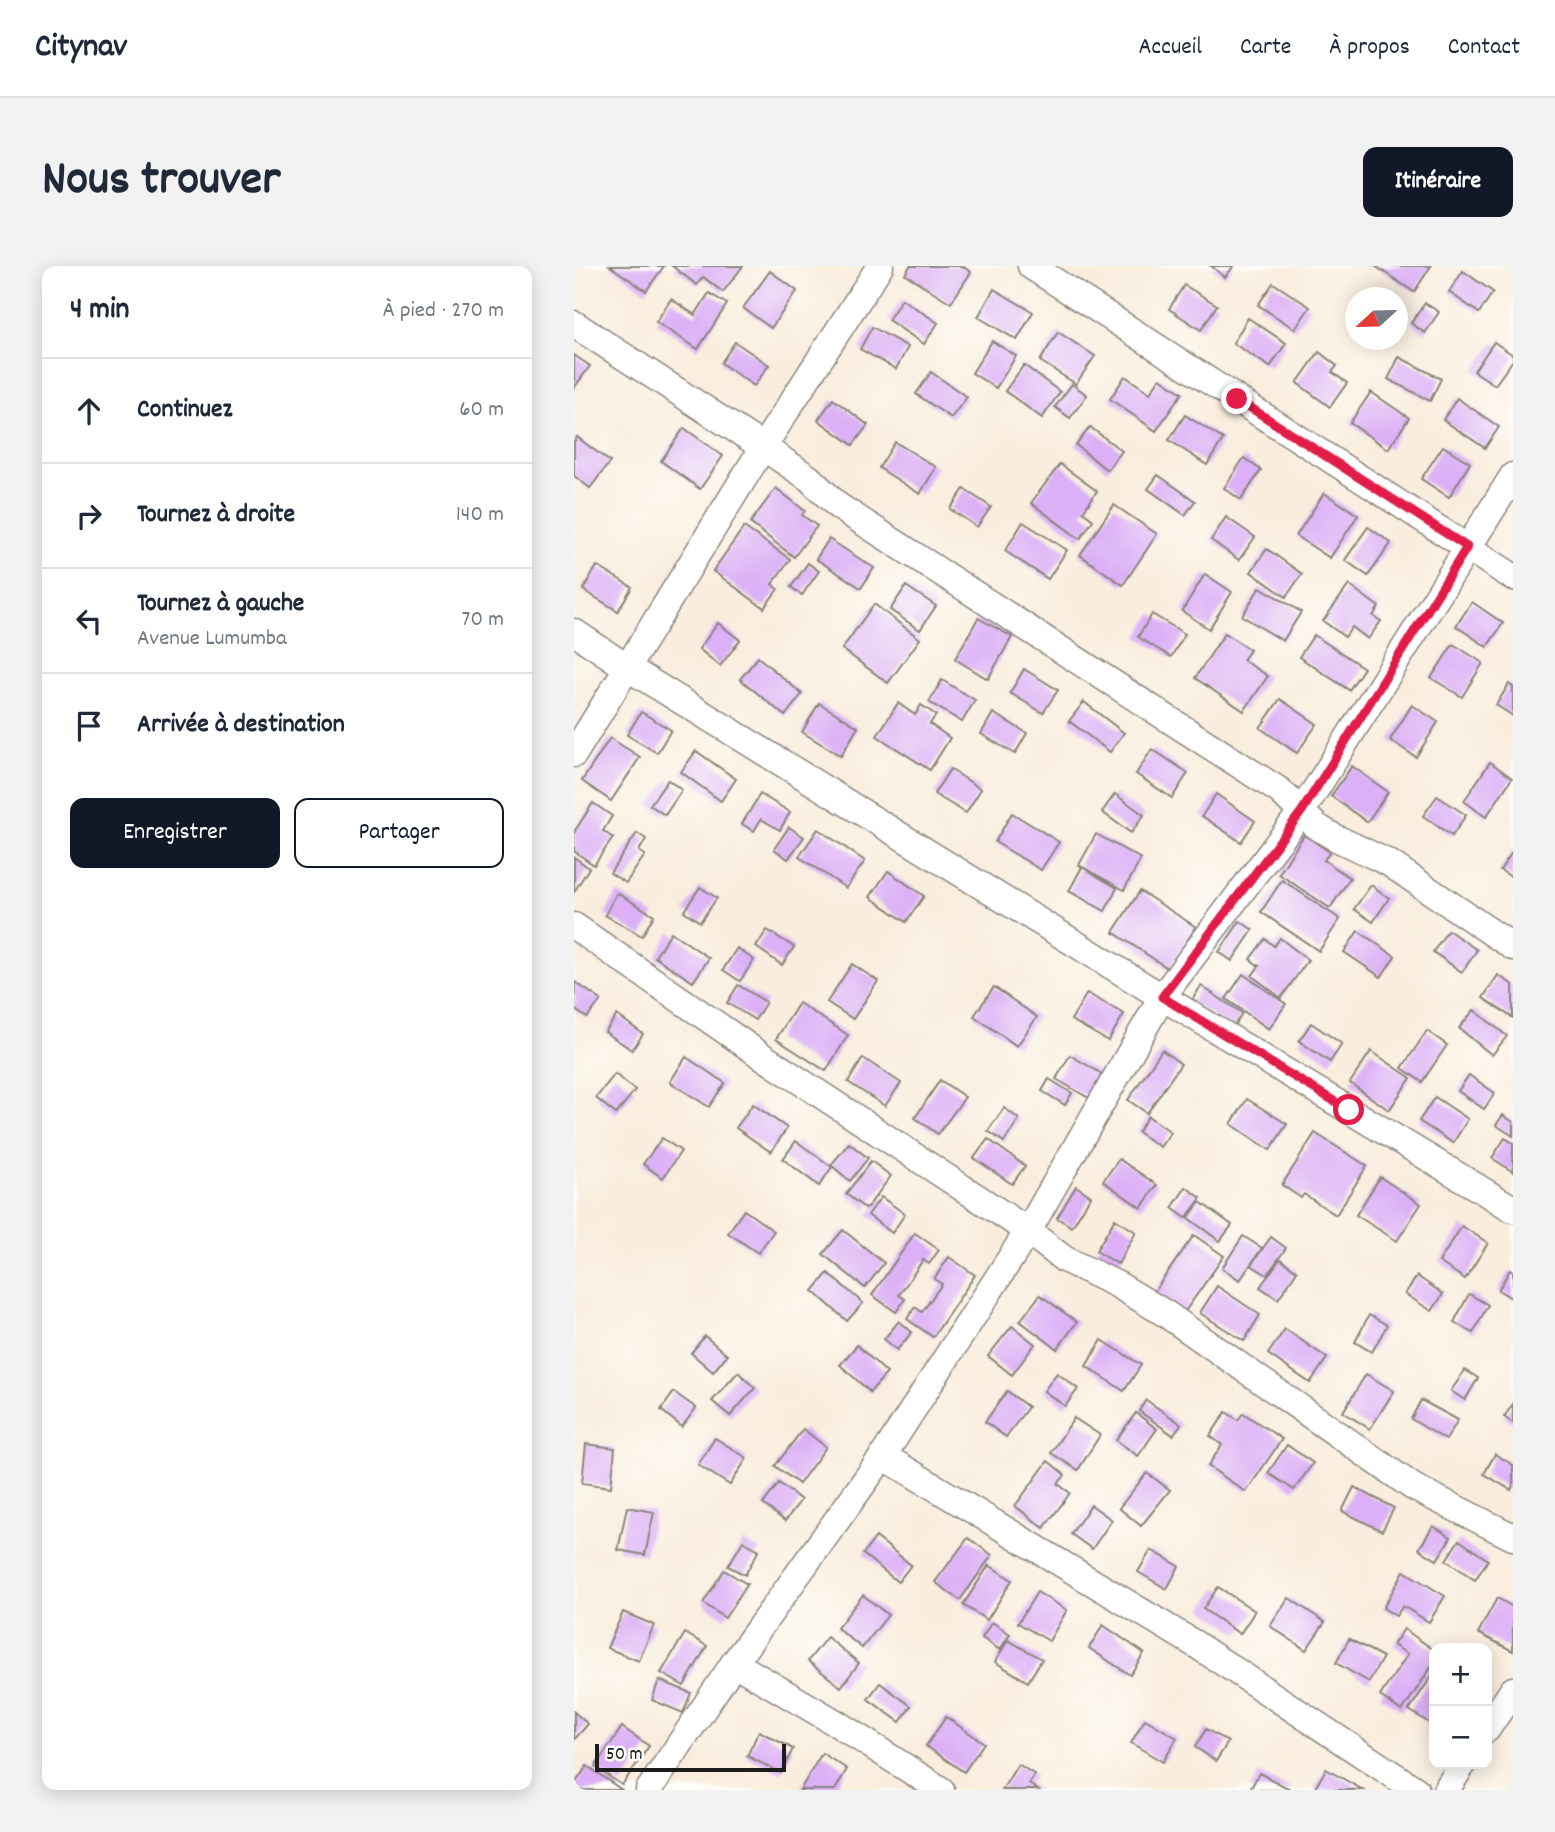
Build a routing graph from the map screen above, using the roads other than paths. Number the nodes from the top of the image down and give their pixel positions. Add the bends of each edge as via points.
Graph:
1 (880, 266) edge
2 (1031, 266) edge
3 (574, 324) edge
4 (764, 447) junction
5 (1513, 475) edge
6 (1467, 547) junction
7 (1513, 577) edge
8 (574, 632) edge
9 (628, 668) junction
10 (574, 754) edge
11 (1302, 811) junction
12 (574, 926) edge
13 (1513, 947) edge
14 (1162, 997) junction
15 (1513, 1209) edge
16 (1028, 1231) junction
17 (883, 1456) junction
18 (1513, 1537) edge
19 (734, 1663) junction
20 (1513, 1690) edge
21 (1492, 1722) edge
22 (1460, 1769) edge
23 (649, 1790) edge
24 (941, 1790) edge
25 (1416, 1790) edge
26 (1446, 1790) edge

1 - 4 street
2 - 6 street
3 - 4 street
4 - 9 street
4 - 11 street via 809,478 838,506 1280,791
5 - 6 street
6 - 7 street
6 - 11 street
8 - 9 street
9 - 10 street
9 - 14 street
11 - 13 street via 1316,826 1388,863
11 - 14 street
12 - 16 street
14 - 15 street
14 - 16 street
16 - 17 street
16 - 18 street via 1064,1259 1166,1314 1413,1487
17 - 19 street
17 - 25 street via 1195,1644
19 - 23 street
19 - 24 street
20 - 21 street
22 - 26 street

